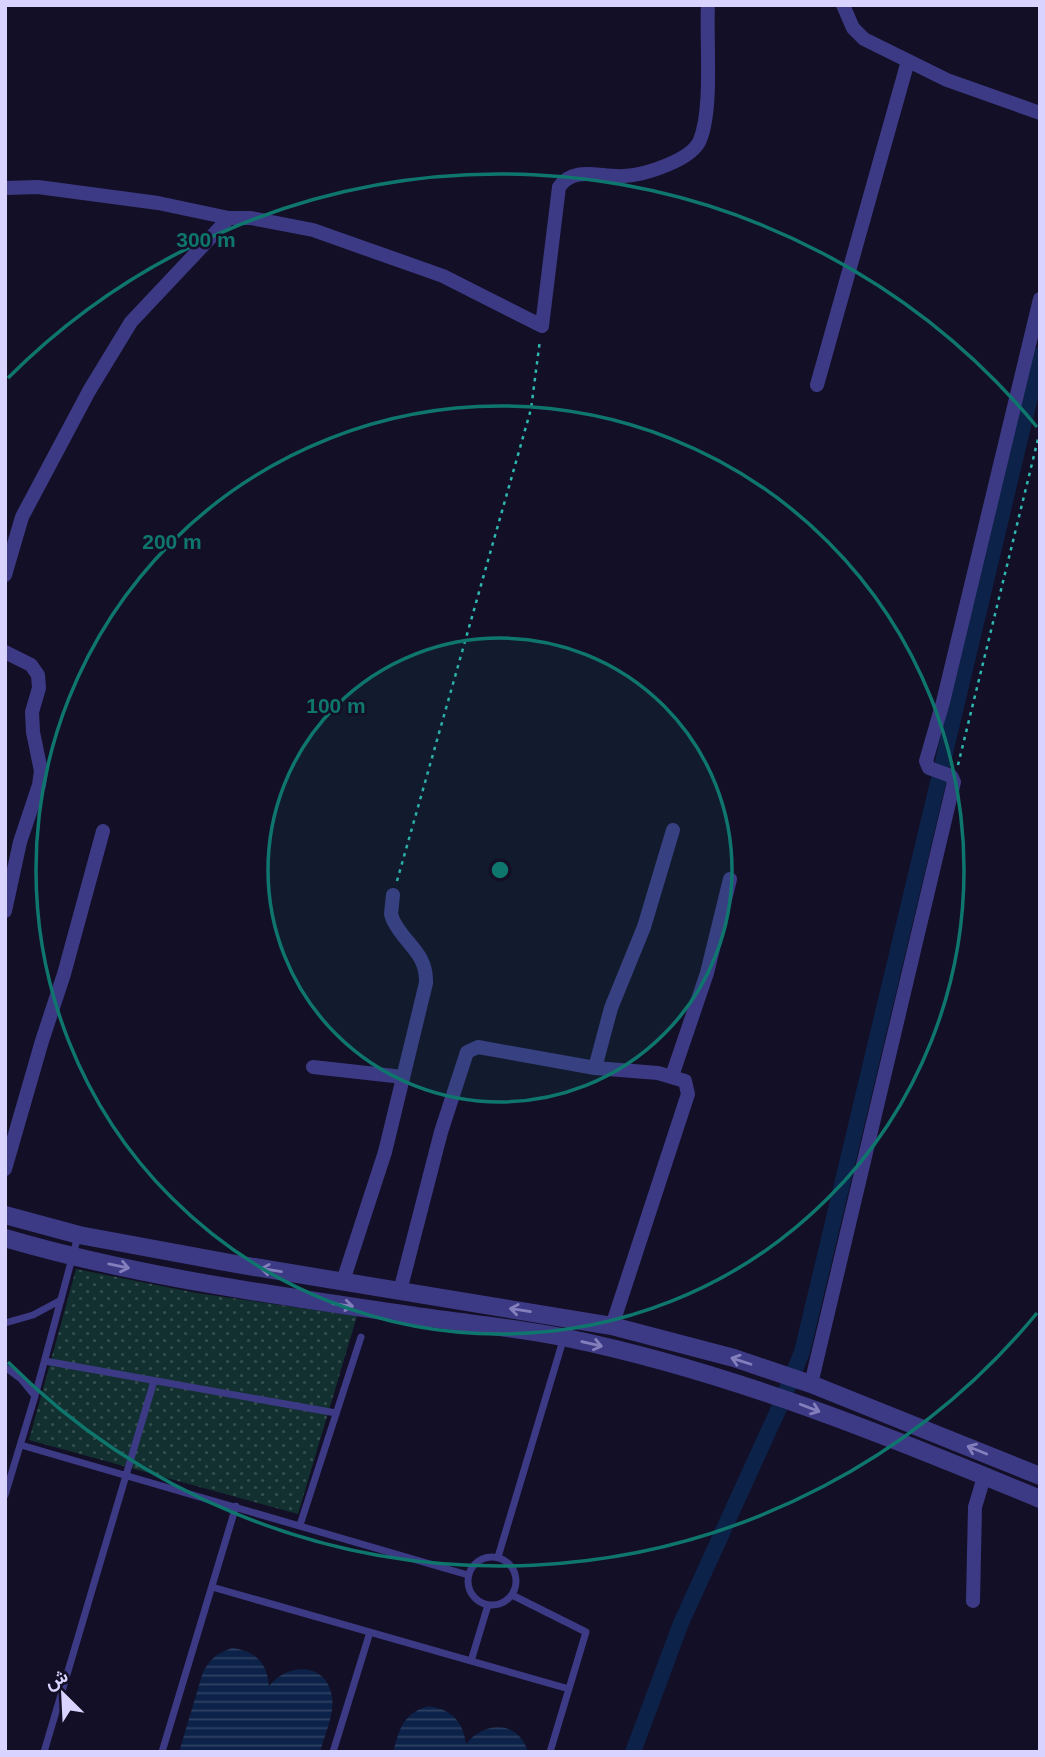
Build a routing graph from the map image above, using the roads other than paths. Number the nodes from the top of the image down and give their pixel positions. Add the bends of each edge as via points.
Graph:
1 (708, 5) edge
2 (843, 5) edge
3 (908, 61) junction
4 (1040, 113) edge
5 (5, 188) edge
6 (229, 218) junction
7 (1040, 299) edge
8 (817, 385) dead end
9 (5, 575) edge
10 (5, 652) edge
11 (673, 830) dead end
12 (103, 831) dead end
13 (730, 879) dead end
14 (393, 895) road end
15 (5, 911) edge
16 (313, 1067) dead end
17 (595, 1068) junction
18 (672, 1076) junction
19 (403, 1077) junction
20 (5, 1170) edge
21 (5, 1215) edge
22 (79, 1235) junction
23 (5, 1238) edge
24 (73, 1256) junction
25 (343, 1281) junction
26 (400, 1290) junction
27 (61, 1300) junction
28 (569, 1319) junction
29 (5, 1323) edge
30 (612, 1326) junction
31 (361, 1337) dead end
32 (564, 1337) junction
33 (45, 1361) junction
34 (5, 1367) edge
35 (154, 1381) junction
36 (811, 1384) junction
37 (35, 1396) junction
38 (336, 1413) junction
39 (20, 1445) junction
40 (126, 1475) junction
41 (1040, 1476) edge
42 (984, 1477) junction
43 (5, 1495) edge
44 (1040, 1500) edge
45 (236, 1506) junction
46 (300, 1525) junction
47 (498, 1557) junction
48 (468, 1575) junction
49 (212, 1587) junction
50 (512, 1595) junction
51 (973, 1601) dead end
52 (488, 1605) junction
53 (370, 1632) junction
54 (471, 1661) junction
55 (569, 1689) junction
56 (44, 1752) edge
57 (162, 1752) edge
58 (334, 1752) edge
59 (550, 1752) edge

1 - 6 street via 707,99 696,149 648,171 625,176 574,174 564,181 559,187 542,326 443,276 313,230
2 - 3 street via 853,28 864,39
3 - 4 street
3 - 8 street
5 - 6 street via 38,187
6 - 9 street via 131,322 22,517
7 - 36 street via 926,761 932,770 951,778
10 - 15 street via 32,665 38,675 33,732 41,771
11 - 17 street via 645,927 611,1008
12 - 20 street
13 - 18 street via 707,973
14 - 19 street via 391,914 396,927 427,970
16 - 19 street
17 - 18 street
17 - 26 street via 478,1046 467,1052 440,1132
18 - 30 street via 685,1082 688,1094
19 - 25 street via 385,1152
21 - 22 street
22 - 24 lane
25 -> 22 street
23 - 24 street
24 - 27 lane
24 -> 32 street via 191,1281
25 - 26 street
28 -> 26 street
27 - 29 lane
27 - 33 lane
28 - 30 street
28 - 32 lane
36 -> 30 street
31 - 38 lane
32 -> 42 street via 751,1387
32 - 47 lane
33 - 35 lane
33 - 37 lane
34 - 37 lane
35 - 38 lane
35 - 40 lane
41 -> 36 street
37 - 39 lane
38 - 46 lane
39 - 40 lane
39 - 43 lane
40 - 45 lane
40 - 56 lane
42 - 44 street
42 - 51 street via 975,1507
45 - 46 lane
45 - 49 lane
46 - 48 lane
47 - 48 lane via 479,1560
47 - 50 lane via 516,1577
48 - 52 lane via 471,1593
49 - 53 lane
49 - 57 lane
50 - 52 lane via 505,1602
50 - 55 lane via 586,1632
52 - 54 lane
53 - 54 lane
53 - 58 lane
54 - 55 lane
55 - 59 lane

